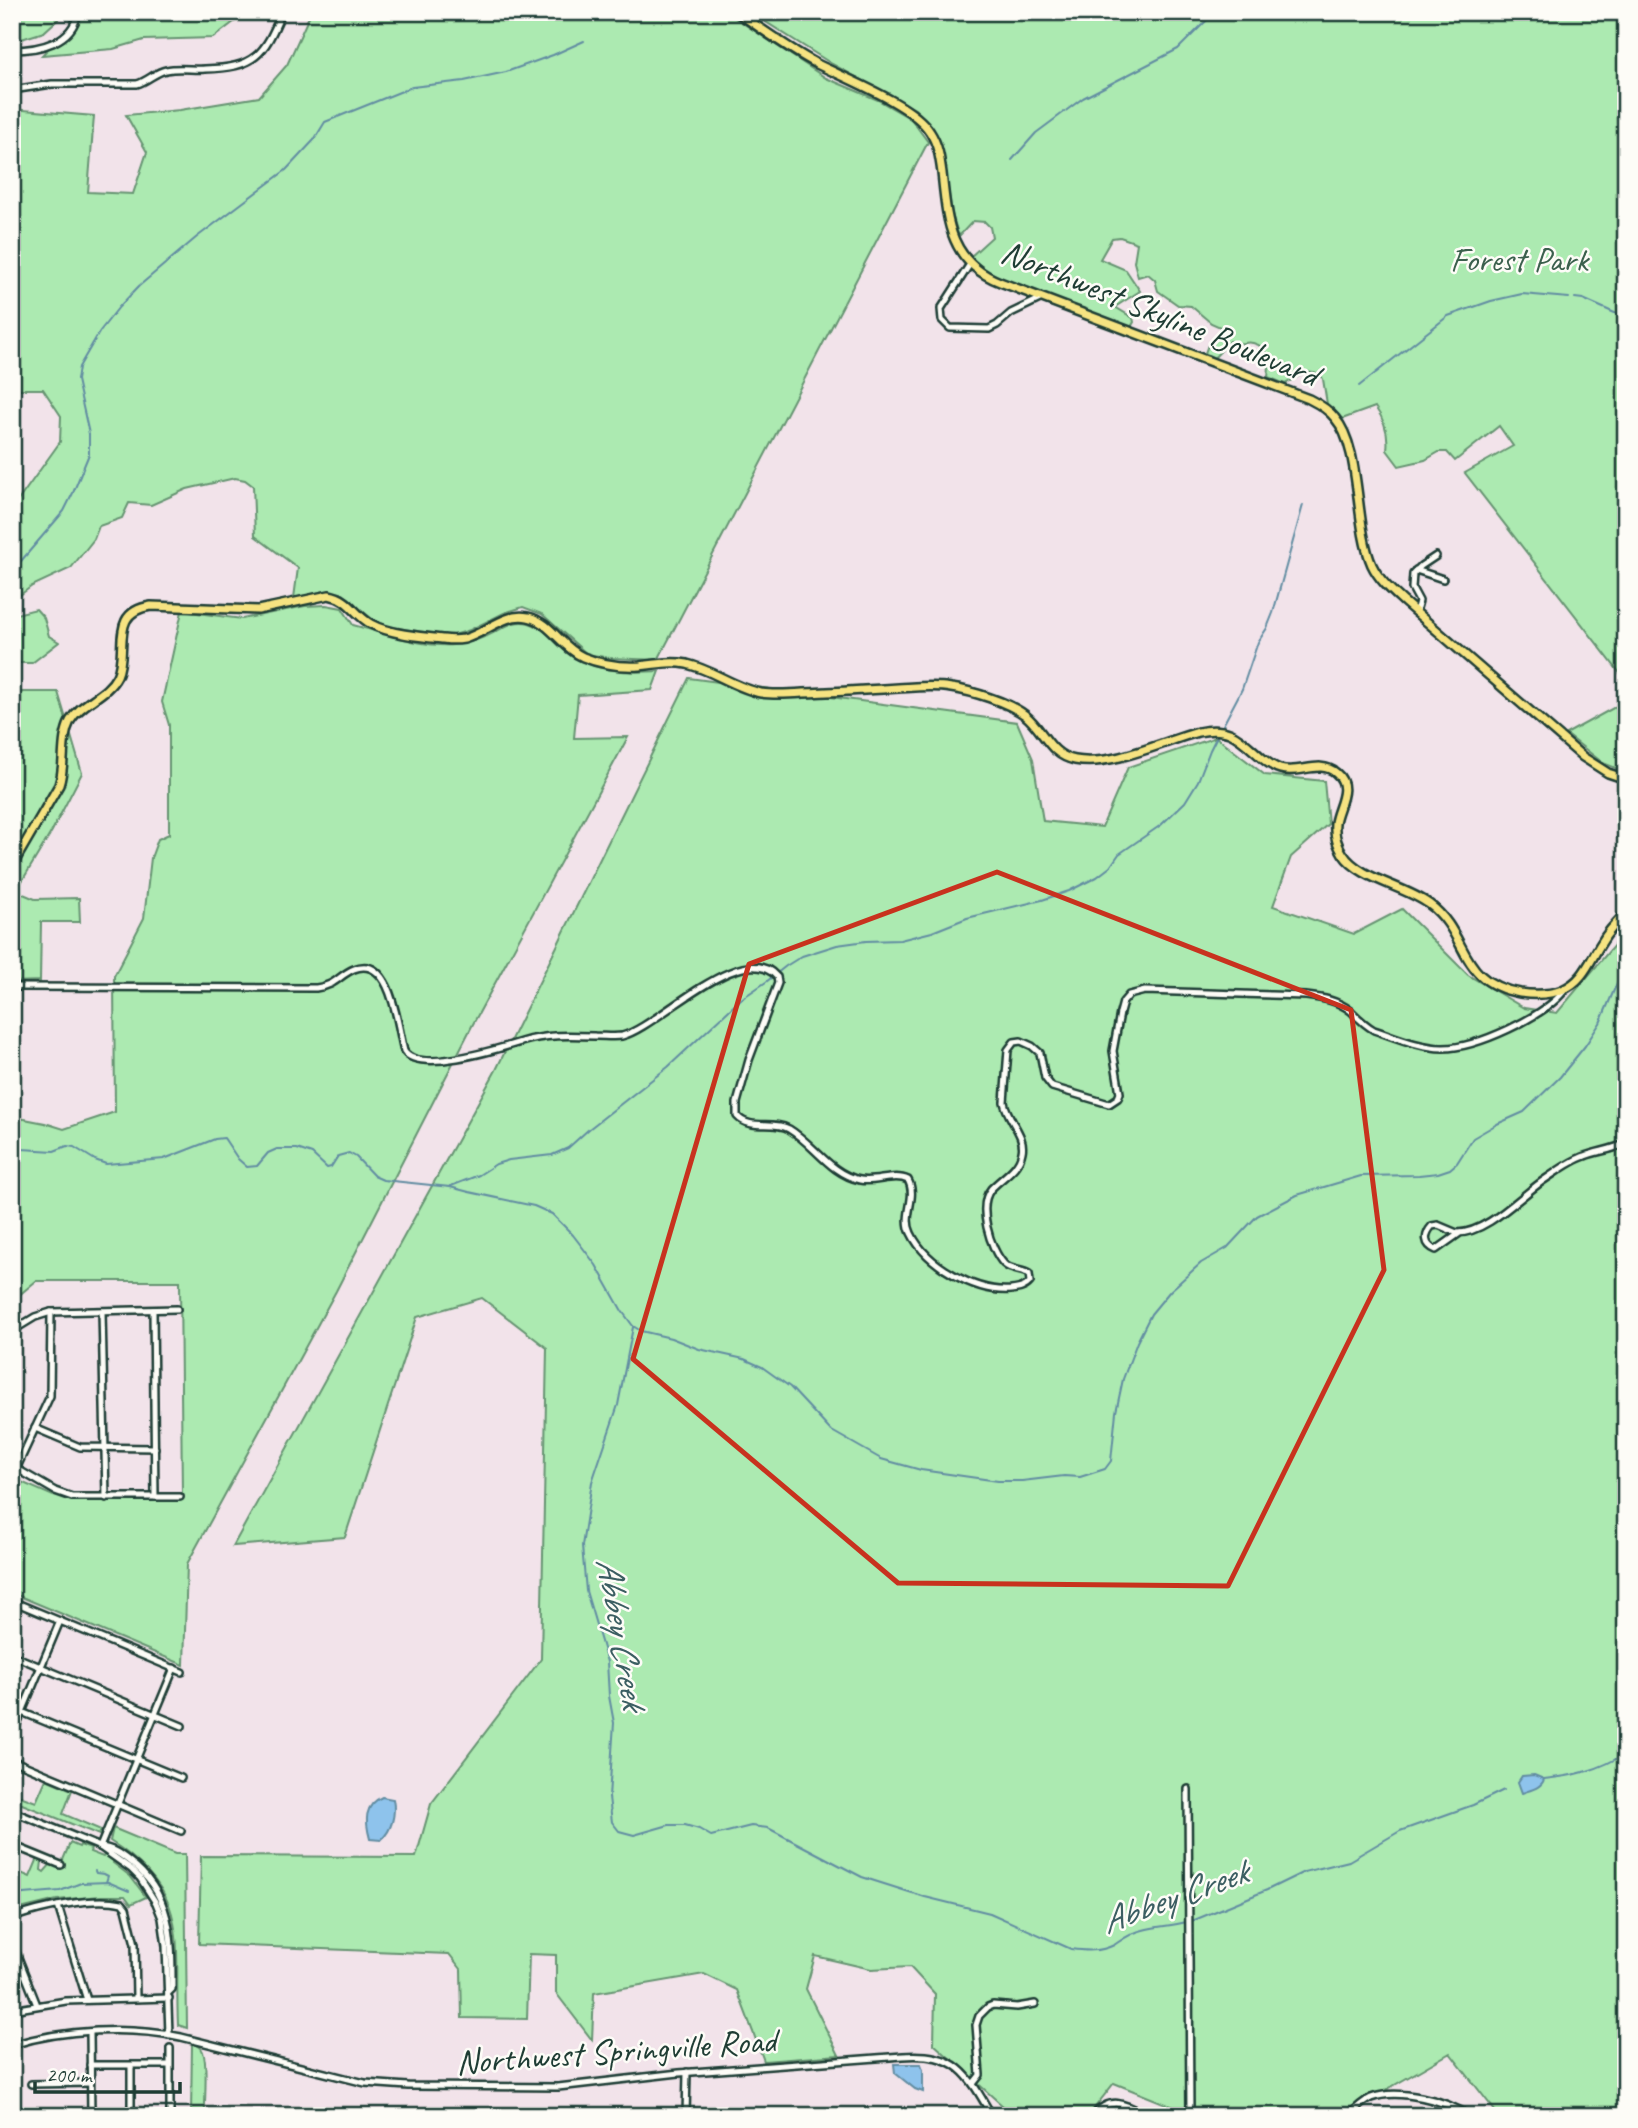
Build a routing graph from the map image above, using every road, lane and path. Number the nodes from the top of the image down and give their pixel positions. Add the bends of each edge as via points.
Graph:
1 (78, 12) edge
2 (282, 12) edge
3 (737, 12) edge
4 (12, 50) edge
5 (12, 90) edge
6 (970, 264) junction
7 (1042, 298) junction
8 (1436, 556) dead end
9 (1416, 570) junction
10 (1443, 579) dead end
11 (1416, 612) junction
12 (1626, 779) edge
13 (12, 866) edge
14 (1626, 914) edge
15 (12, 987) edge
16 (1566, 988) junction
17 (1626, 1143) edge
18 (1460, 1233) junction
19 (153, 1310) junction
20 (177, 1310) dead end
21 (102, 1311) junction
22 (51, 1312) junction
23 (12, 1332) edge
24 (35, 1427) junction
25 (104, 1448) junction
26 (155, 1448) junction
27 (15, 1467) edge
28 (12, 1478) edge
29 (155, 1497) junction
30 (180, 1497) dead end
31 (106, 1498) junction
32 (12, 1601) edge
33 (60, 1621) junction
34 (12, 1655) edge
35 (41, 1667) junction
36 (174, 1668) junction
37 (182, 1672) dead end
38 (12, 1708) edge
39 (22, 1712) junction
40 (156, 1715) junction
41 (182, 1726) dead end
42 (12, 1736) edge
43 (12, 1760) edge
44 (137, 1760) junction
45 (181, 1778) dead end
46 (1188, 1789) dead end
47 (119, 1804) junction
48 (12, 1811) edge
49 (181, 1831) dead end
50 (12, 1845) edge
51 (100, 1847) junction
52 (61, 1865) dead end
53 (58, 1906) junction
54 (12, 1918) edge
55 (12, 1942) edge
56 (169, 1995) junction
57 (136, 1998) junction
58 (87, 2000) junction
59 (1035, 2004) dead end
60 (37, 2005) junction
61 (12, 2010) edge
62 (90, 2033) junction
63 (169, 2035) junction
64 (12, 2045) edge
65 (170, 2048) dead end
66 (90, 2065) junction
67 (169, 2065) junction
68 (131, 2066) junction
69 (687, 2072) junction
70 (90, 2083) junction
71 (31, 2084) dead end
72 (973, 2084) junction
73 (90, 2116) edge
74 (131, 2116) edge
75 (170, 2116) edge
76 (686, 2116) edge
77 (992, 2116) edge
78 (1093, 2116) edge
79 (1148, 2116) edge
80 (1190, 2116) edge
81 (1349, 2116) edge
82 (1469, 2116) edge

1 - 4 street via 74,26 54,43
2 - 5 street via 269,43 256,58 242,64 168,69 137,84 52,84
3 - 6 main road, Northwest Skyline Boulevard via 799,54 905,108 926,125 939,151 950,230
6 - 7 main road, Northwest Skyline Boulevard via 988,278
6 - 7 street via 941,309 942,320 950,328 989,329
7 - 11 main road, Northwest Skyline Boulevard via 1327,409 1347,438 1372,564 1392,591
8 - 9 street
9 - 10 street
9 - 11 street via 1412,583 1419,601
11 - 12 main road, Northwest Skyline Boulevard via 1583,757
13 - 16 main road via 59,785 70,721 115,680 122,629 132,614 151,606 258,610 329,595 345,601 378,628 442,639 462,639 509,618 529,617 588,659 625,666 684,664 761,693 953,688 1024,714 1050,746 1077,760 1121,757 1209,729 1225,730 1276,768 1319,767 1336,773 1344,790 1336,838 1344,855 1360,869 1437,910 1450,925 1466,959 1484,979 1528,994
14 - 16 main road via 1606,936 1583,975
15 - 16 street via 316,988 366,967 389,987 404,1051 422,1061 473,1055 549,1035 623,1035 719,976 740,969 768,969 778,983 749,1060 737,1116 748,1123 789,1129 851,1177 908,1180 912,1191 907,1223 913,1237 949,1271 996,1290 1019,1289 1030,1282 1029,1274 1006,1265 998,1254 984,1206 988,1194 1012,1170 1023,1150 1004,1102 1006,1058 1014,1042 1027,1042 1040,1053 1045,1078 1052,1087 1109,1104 1120,1093 1113,1051 1120,1013 1123,1002 1135,992 1329,999 1374,1030 1441,1048 1510,1029 1550,1005
17 - 18 street via 1582,1156 1480,1228
18 - 18 street via 1432,1226 1426,1241 1436,1250
19 - 20 street
19 - 21 street
19 - 26 street
21 - 22 street
21 - 25 street
22 - 23 street
22 - 24 street via 50,1396
24 - 25 street via 80,1447
24 - 27 street
25 - 26 street
25 - 31 street
26 - 29 street
27 - 28 street
27 - 31 street via 68,1495
29 - 30 street
29 - 31 street
32 - 33 street
33 - 35 street
33 - 36 street
34 - 35 street
35 - 39 street
35 - 40 street
36 - 37 street
36 - 40 street
38 - 39 street
39 - 42 street
39 - 44 street
40 - 41 street
40 - 44 street
43 - 47 street
44 - 45 street
44 - 47 street
46 - 80 street
47 - 49 street
47 - 51 street
48 - 51 street
50 - 52 street
51 - 56 street via 135,1865 161,1900 172,1938
53 - 54 street
53 - 57 street via 124,1904 135,1944
53 - 58 street
55 - 60 street
56 - 57 street
56 - 63 street
57 - 58 street
58 - 60 street
59 - 72 street via 993,2005 984,2011 977,2022 980,2075
60 - 61 street
62 - 63 street, Northwest Springville Road
62 - 64 street, Northwest Springville Road
62 - 66 street
63 - 69 street, Northwest Springville Road via 379,2085 547,2087
65 - 67 street
66 - 68 street
66 - 70 street
67 - 68 street
67 - 75 street
68 - 74 street
69 - 72 street, Northwest Springville Road via 926,2055 952,2064
69 - 76 street
70 - 71 street
70 - 73 street
72 - 77 street, Northwest Springville Road
78 - 79 street via 1104,2105 1119,2103
81 - 82 street via 1371,2098 1388,2095 1438,2100

